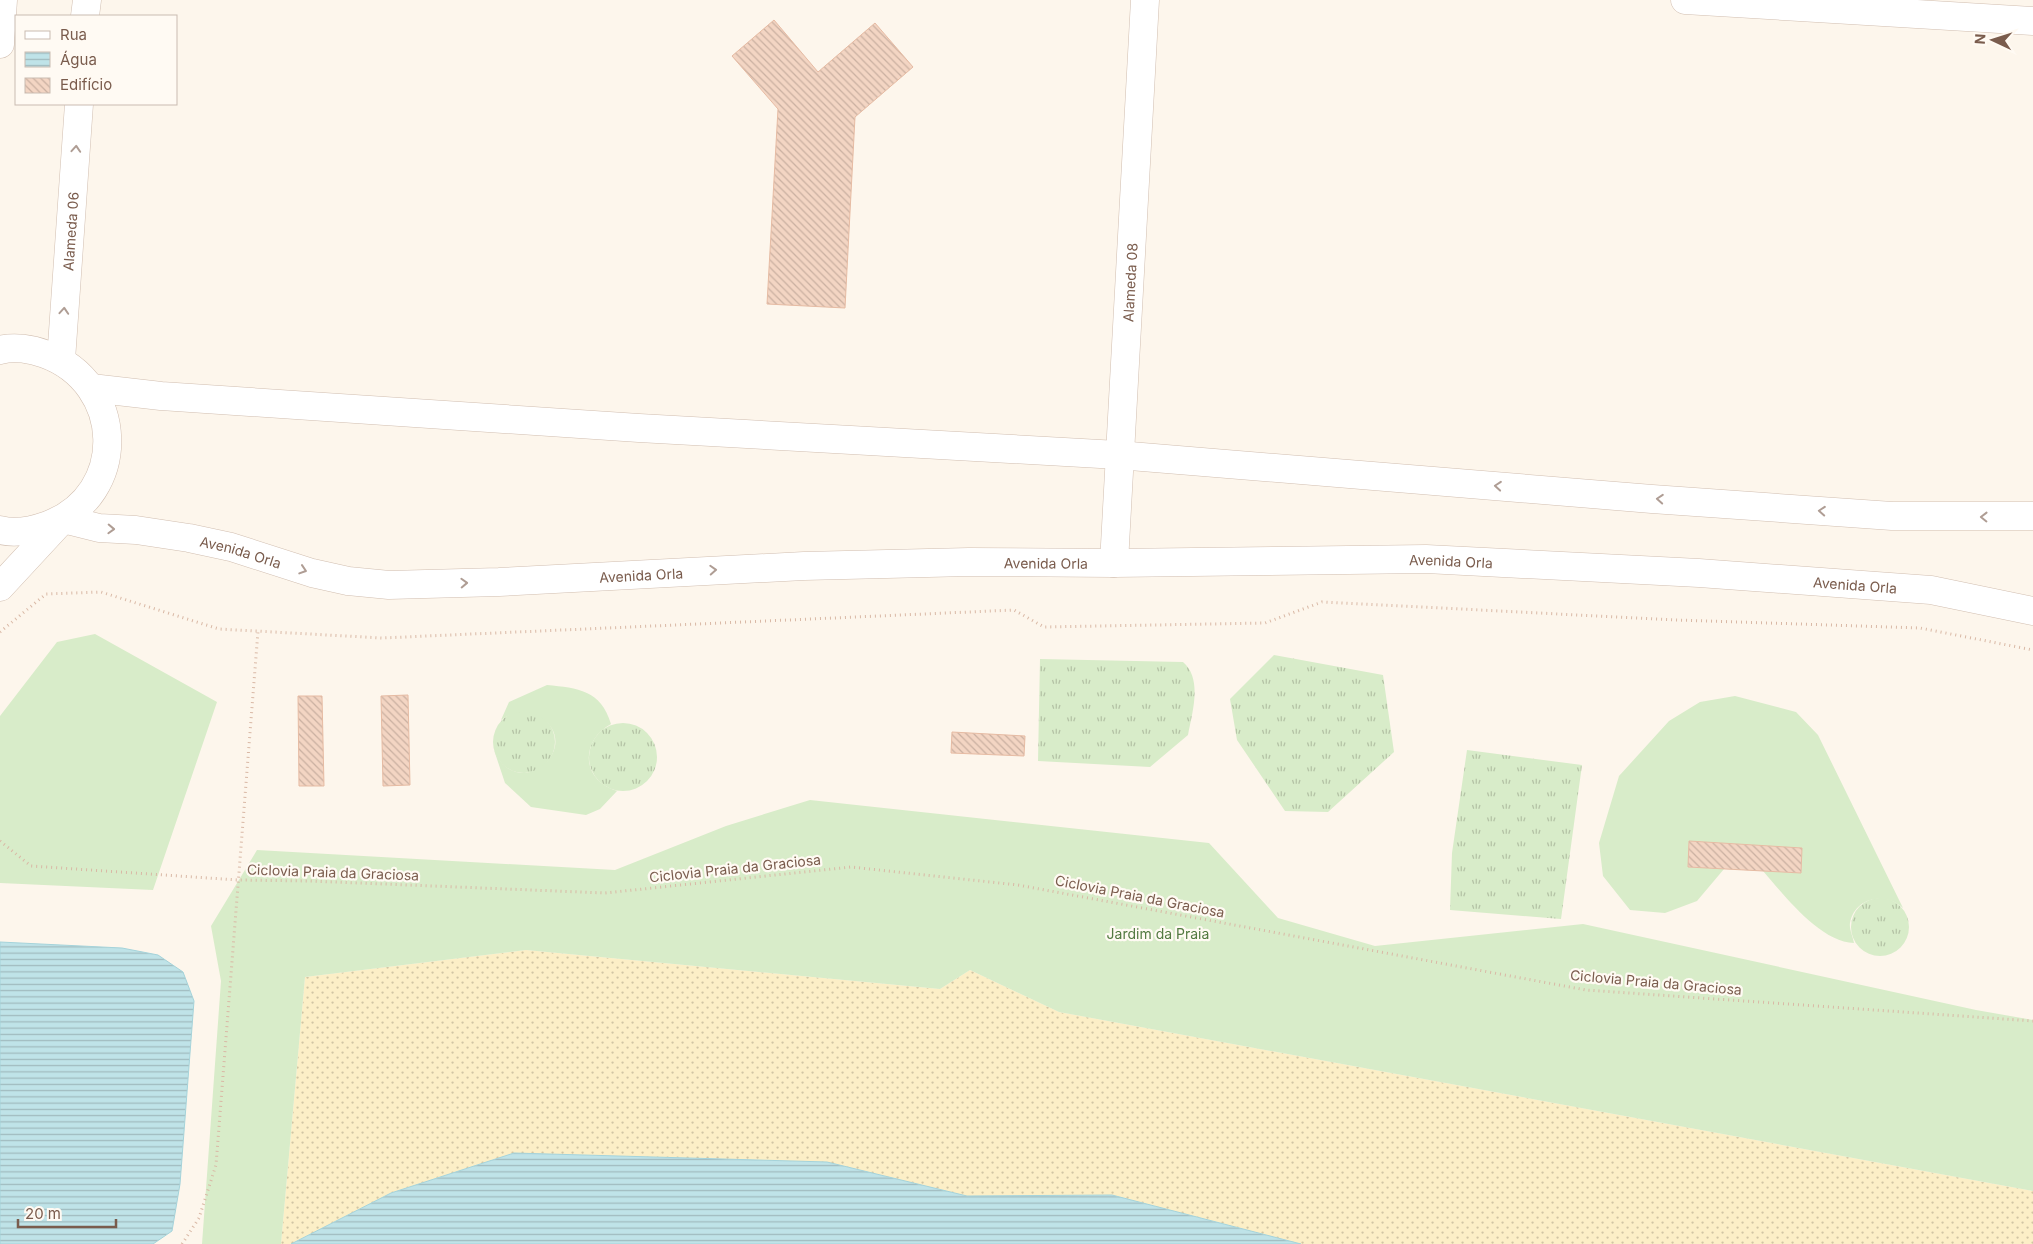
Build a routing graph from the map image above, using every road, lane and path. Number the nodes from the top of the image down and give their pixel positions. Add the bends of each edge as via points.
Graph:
1 (3, 0) edge
2 (86, 0) edge
3 (1145, 0) edge
4 (1684, 0) edge
5 (85, 15) edge
6 (2033, 22) edge
7 (0, 44) edge
8 (79, 105) edge
9 (0, 350) edge
10 (60, 360) junction
11 (92, 388) junction
12 (1118, 454) junction
13 (2033, 516) edge
14 (63, 519) junction
15 (0, 530) edge
16 (1114, 563) junction
17 (0, 587) edge
18 (2033, 611) edge
19 (258, 631) junction
20 (0, 632) edge
21 (2033, 650) edge
22 (0, 841) edge
23 (238, 880) junction
24 (2033, 1021) edge
25 (182, 1244) edge

1 - 7 street
2 - 5 street
3 - 12 street, Alameda 08
4 - 6 street
10 -> 8 street, Alameda 06
9 - 10 street via 33,350
10 - 11 street via 78,372
11 - 12 street via 161,396 639,428
11 - 14 street via 103,410 108,435 106,460 97,483 82,503
13 -> 12 street via 1892,516
12 - 16 street, Alameda 08
14 - 15 street via 34,530
14 -> 16 street, Avenida Orla via 100,528 189,538 231,547 312,573 390,585 804,566
14 - 17 street
16 - 18 street, Avenida Orla via 1426,559 1699,573 1931,590
19 - 20 path via 219,629 102,592 46,594
19 - 21 path via 382,638 1014,610 1044,627 1265,624 1322,602 1677,620 1920,628
19 - 23 path
22 - 23 path, Ciclovia Praia da Graciosa via 31,866
23 - 24 path, Ciclovia Praia da Graciosa via 605,893 851,867 1018,885 1586,990
23 - 25 path via 216,1165 199,1218

